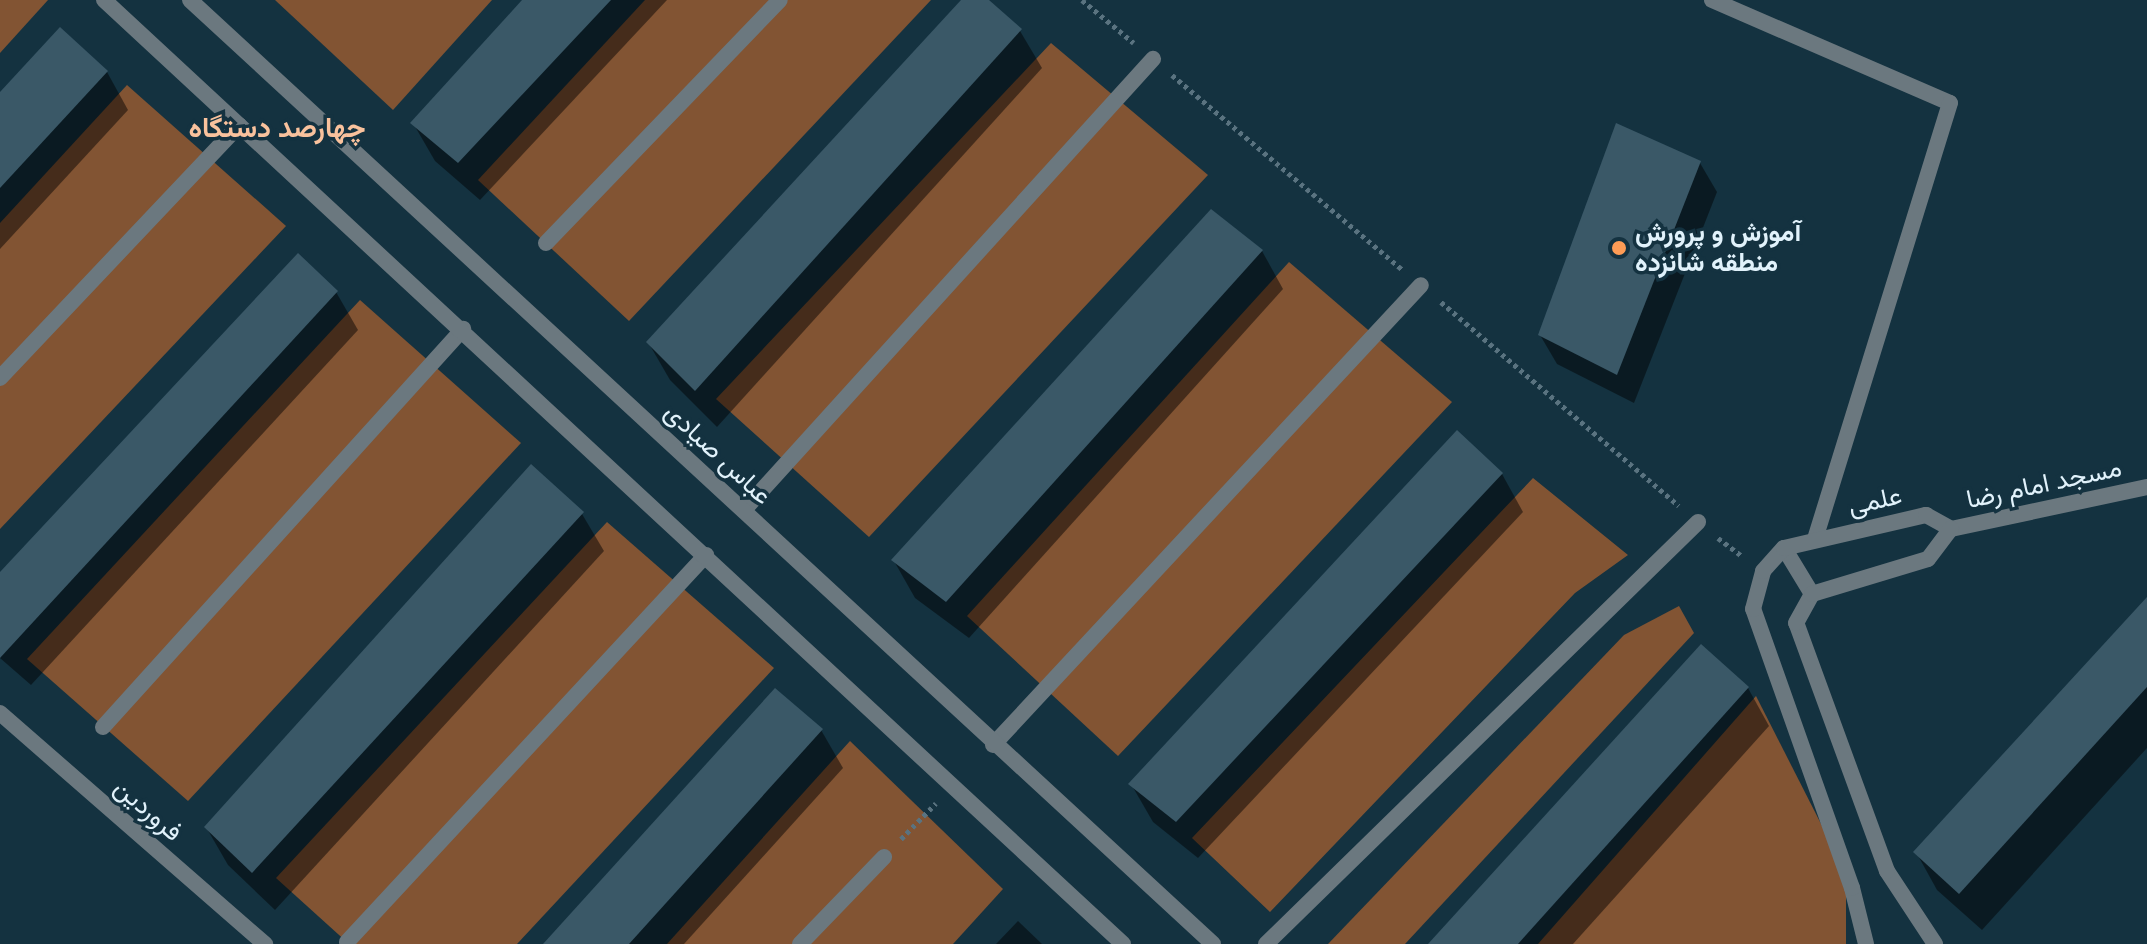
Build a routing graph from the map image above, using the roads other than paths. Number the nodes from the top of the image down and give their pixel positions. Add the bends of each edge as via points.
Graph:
1 (104, 0) edge
2 (190, 0) edge
3 (780, 0) edge
4 (1712, 0) edge
5 (1153, 59) dead end
6 (239, 125) junction
7 (546, 243) dead end
8 (1421, 285) dead end
9 (463, 329) junction
10 (0, 378) edge
11 (2147, 487) edge
12 (744, 510) junction
13 (1698, 522) dead end
14 (1951, 529) junction
15 (1815, 538) junction
16 (1784, 548) junction
17 (706, 555) junction
18 (1812, 594) junction
19 (0, 713) edge
20 (103, 727) dead end
21 (993, 745) junction
22 (884, 857) road end
23 (347, 942) dead end
24 (265, 944) edge
25 (800, 944) edge
26 (1123, 944) edge
27 (1213, 944) edge
28 (1266, 944) edge
29 (1866, 944) edge
30 (1935, 944) edge

1 - 6 street
2 - 12 street, عباس صیادی
3 - 7 street
4 - 15 street via 1950,103
5 - 12 street
6 - 9 street
6 - 10 street
8 - 21 street
9 - 17 street
9 - 20 street
11 - 14 street, مسجد امام رضا
12 - 21 street, عباس صیادی
13 - 28 street
14 - 15 street, علمی via 1926,515
14 - 18 street via 1928,559
15 - 16 street, علمی
16 - 18 street
16 - 29 street via 1763,571 1753,609 1852,888
17 - 23 street
17 - 26 street
18 - 30 street via 1796,623 1887,871
19 - 24 street, فروردین
21 - 27 street, عباس صیادی
22 - 25 street

